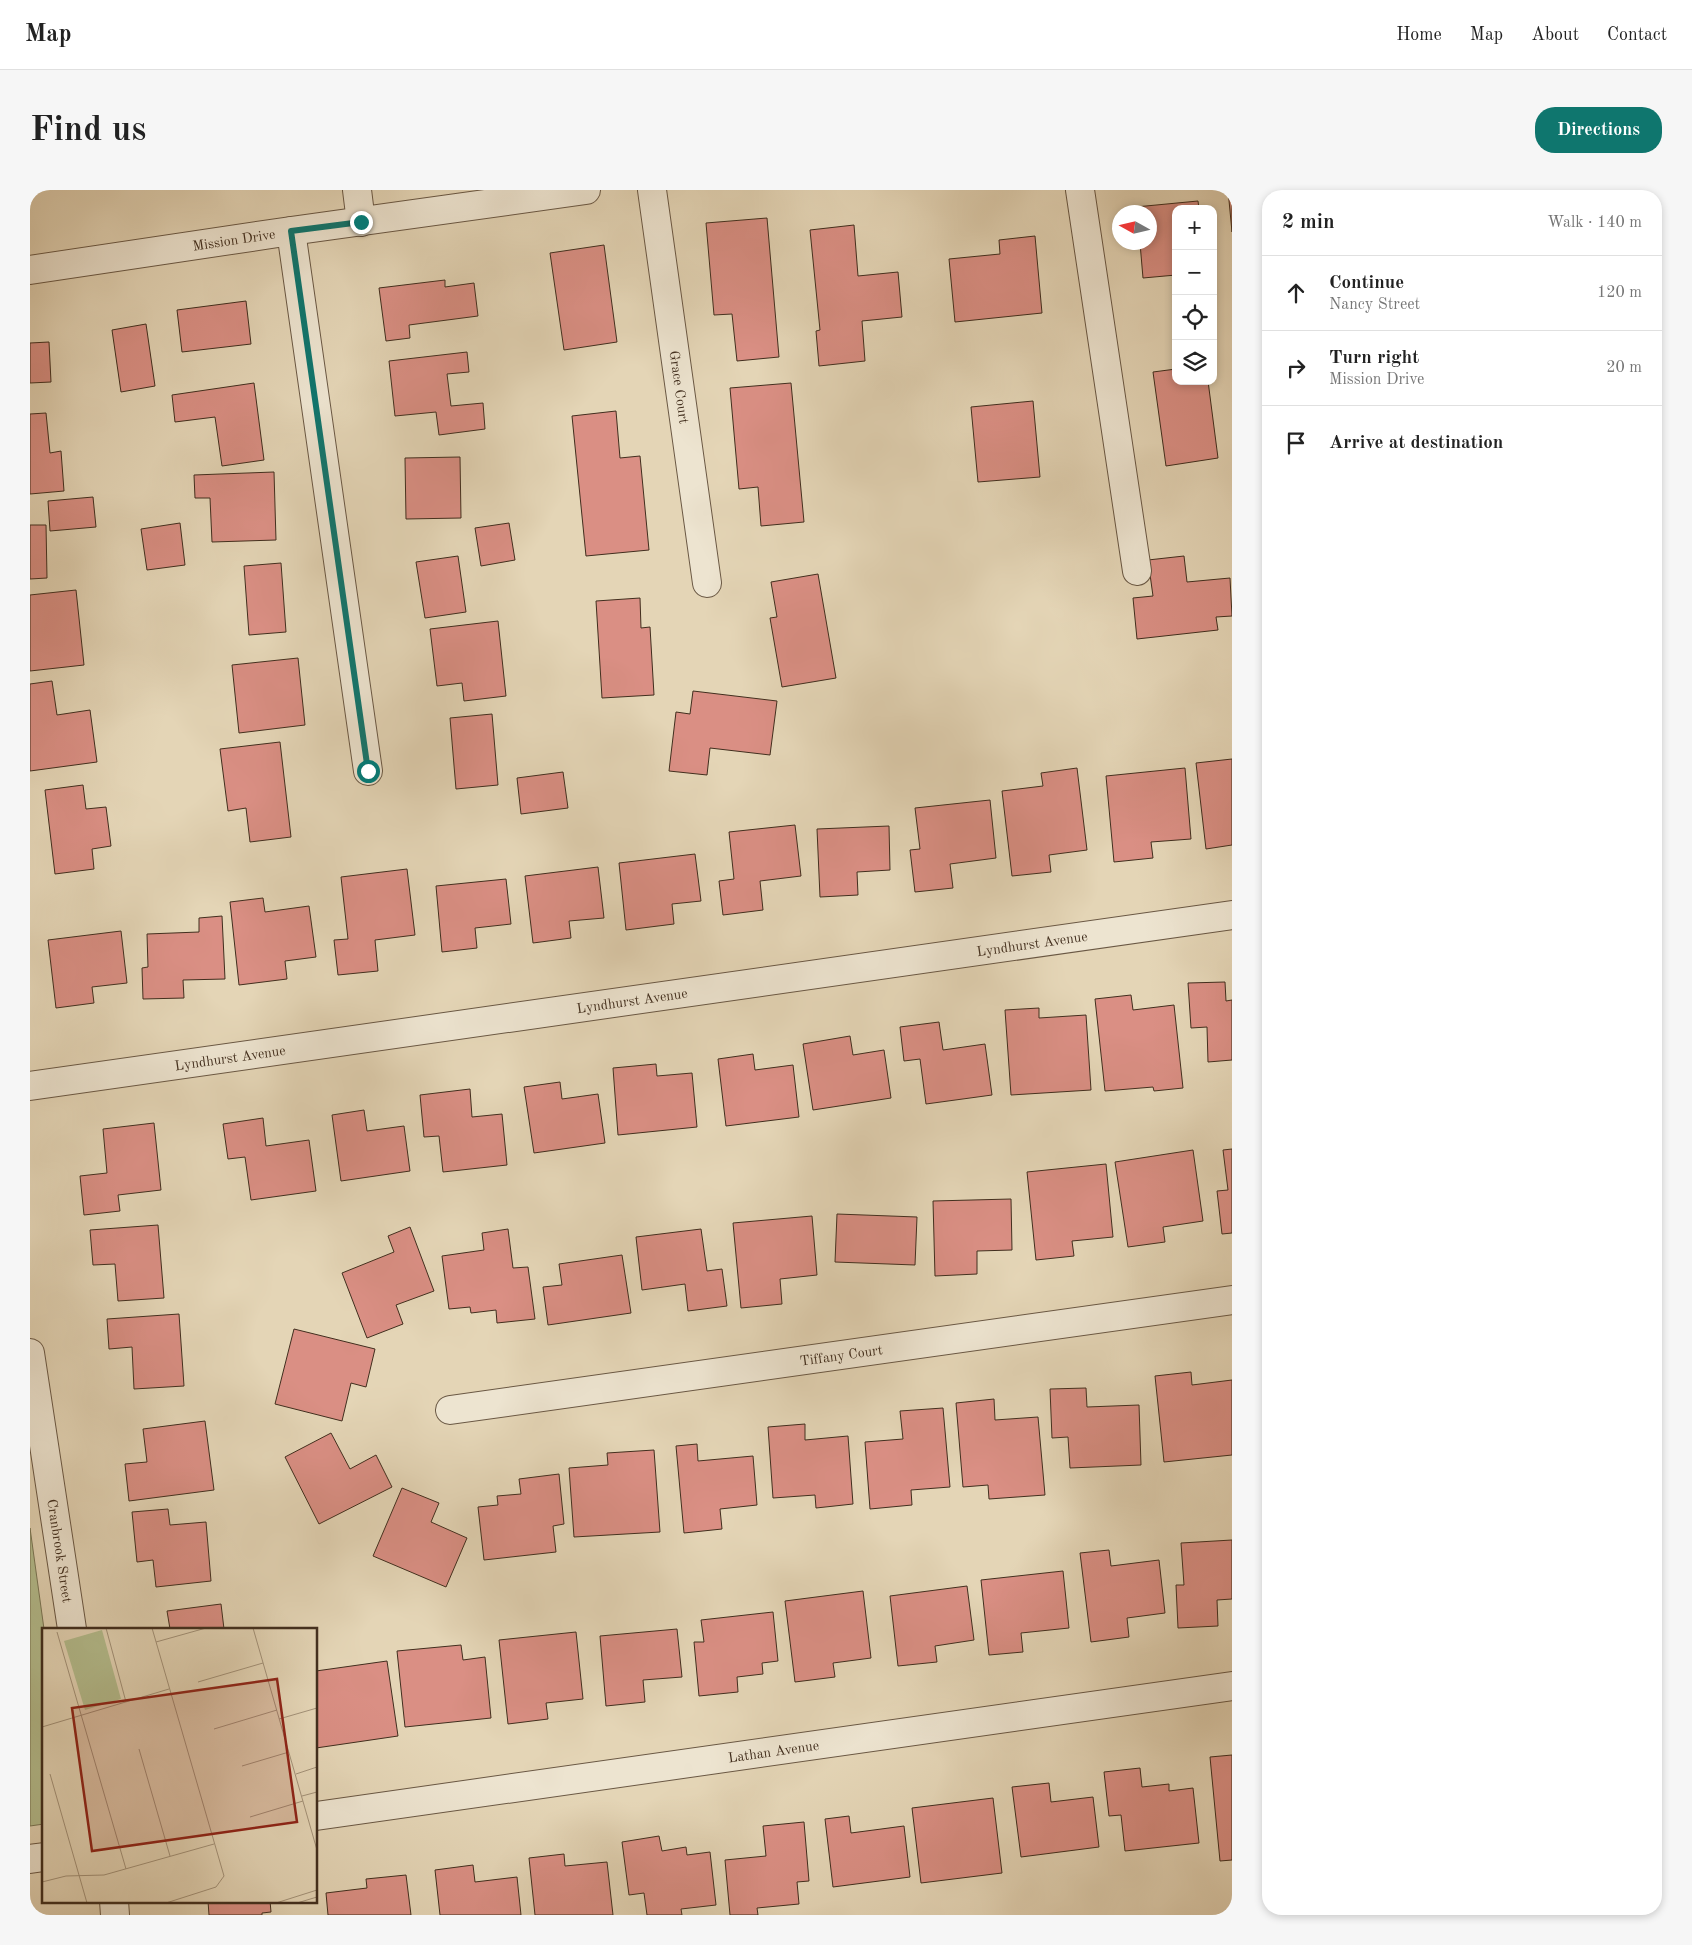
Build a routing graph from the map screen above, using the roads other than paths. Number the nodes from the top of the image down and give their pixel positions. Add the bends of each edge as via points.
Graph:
1 (357, 190) edge
2 (586, 190) edge
3 (652, 190) edge
4 (1080, 190) edge
5 (361, 222) junction
6 (291, 231) junction
7 (30, 270) edge
8 (1137, 571) dead end
9 (707, 583) dead end
10 (368, 771) dead end
11 (1232, 915) edge
12 (30, 1086) edge
13 (1232, 1300) edge
14 (30, 1353) edge
15 (450, 1410) dead end
16 (38, 1465) edge
17 (72, 1628) edge
18 (1232, 1686) edge
19 (318, 1816) edge
20 (114, 1902) edge
21 (115, 1915) edge

1 - 5 street
2 - 5 street, Mission Drive
3 - 9 street, Grace Court
4 - 8 street
5 - 6 street, Mission Drive
6 - 7 street, Mission Drive
6 - 10 street
11 - 12 street, Lyndhurst Avenue
13 - 15 street, Tiffany Court
14 - 16 street, Cranbrook Street
16 - 17 street, Cranbrook Street
18 - 19 street, Lathan Avenue
20 - 21 street

